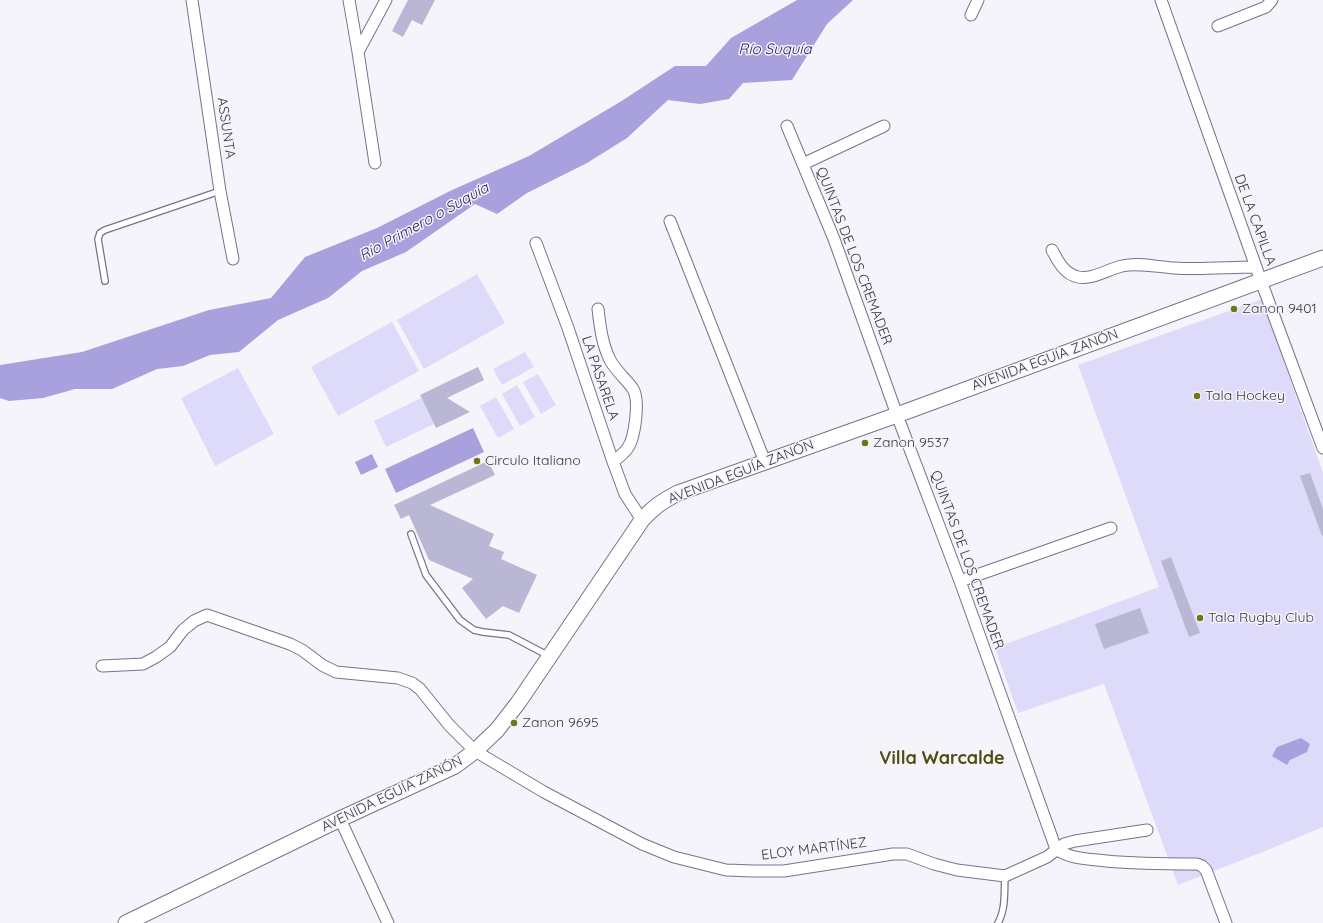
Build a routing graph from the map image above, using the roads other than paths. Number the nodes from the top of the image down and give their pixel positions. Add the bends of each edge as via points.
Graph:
1 (192, 0) edge
2 (349, 0) edge
3 (386, 0) edge
4 (978, 0) edge
5 (1161, 0) edge
6 (1272, 0) edge
7 (971, 15) dead end
8 (1218, 26) dead end
9 (358, 52) junction
10 (787, 126) dead end
11 (884, 126) dead end
12 (375, 163) dead end
13 (803, 164) junction
14 (220, 191) junction
15 (670, 221) dead end
16 (536, 243) dead end
17 (1052, 250) dead end
18 (1323, 258) edge
19 (233, 259) dead end
20 (1256, 267) junction
21 (105, 281) dead end
22 (1261, 281) junction
23 (598, 309) dead end
24 (897, 415) junction
25 (1323, 448) edge
26 (613, 462) junction
27 (765, 462) junction
28 (642, 520) junction
29 (1110, 528) dead end
30 (411, 534) dead end
31 (960, 581) junction
32 (550, 656) junction
33 (102, 666) dead end
34 (476, 751) junction
35 (340, 819) junction
36 (1147, 830) dead end
37 (1056, 849) junction
38 (1005, 876) junction
39 (126, 923) edge
40 (388, 923) edge
41 (998, 923) edge
42 (1226, 923) edge

1 - 14 street, ASSUNTA
2 - 9 street
3 - 9 street
4 - 7 street
5 - 20 street, DE LA CAPILLA
6 - 8 street via 1266,7
9 - 12 street
10 - 13 street, QUINTAS DE LOS CREMADER
11 - 13 street
13 - 24 street, QUINTAS DE LOS CREMADER via 834,239
14 - 19 street, ASSUNTA
14 - 21 lane via 100,233 98,239
15 - 27 street
16 - 26 street, LA PASARELA
17 - 20 street via 1064,269 1081,278 1131,264 1175,268
18 - 22 main road, AVENIDA EGUÍA ZANÓN
20 - 22 street, DE LA CAPILLA
22 - 24 main road, AVENIDA EGUÍA ZANÓN
22 - 25 street, DE LA CAPILLA
23 - 26 street via 602,339 610,359 634,391 635,400 635,429 632,440 627,450
24 - 27 main road, AVENIDA EGUÍA ZANÓN
24 - 31 street, QUINTAS DE LOS CREMADER
26 - 28 street, LA PASARELA via 625,494
27 - 28 main road, AVENIDA EGUÍA ZANÓN via 678,493 656,505
28 - 32 main road, AVENIDA EGUÍA ZANÓN
29 - 31 street
30 - 32 lane via 426,575 460,620 474,630 509,635
31 - 37 street, QUINTAS DE LOS CREMADER
32 - 34 main road, AVENIDA EGUÍA ZANÓN via 518,703
33 - 34 street, ELOY MARTÍNEZ via 142,664 170,647 194,620 207,615 290,644 336,672 398,678 412,683
34 - 35 main road, AVENIDA EGUÍA ZANÓN via 456,766
34 - 38 street, ELOY MARTÍNEZ via 544,792 642,844 703,865 726,870 784,871 907,854 957,870
35 - 39 main road, AVENIDA EGUÍA ZANÓN
35 - 40 street
36 - 37 street via 1075,841
37 - 38 street via 1047,857
37 - 42 street via 1064,854 1098,860 1202,866 1206,870
38 - 41 lane via 1004,902

